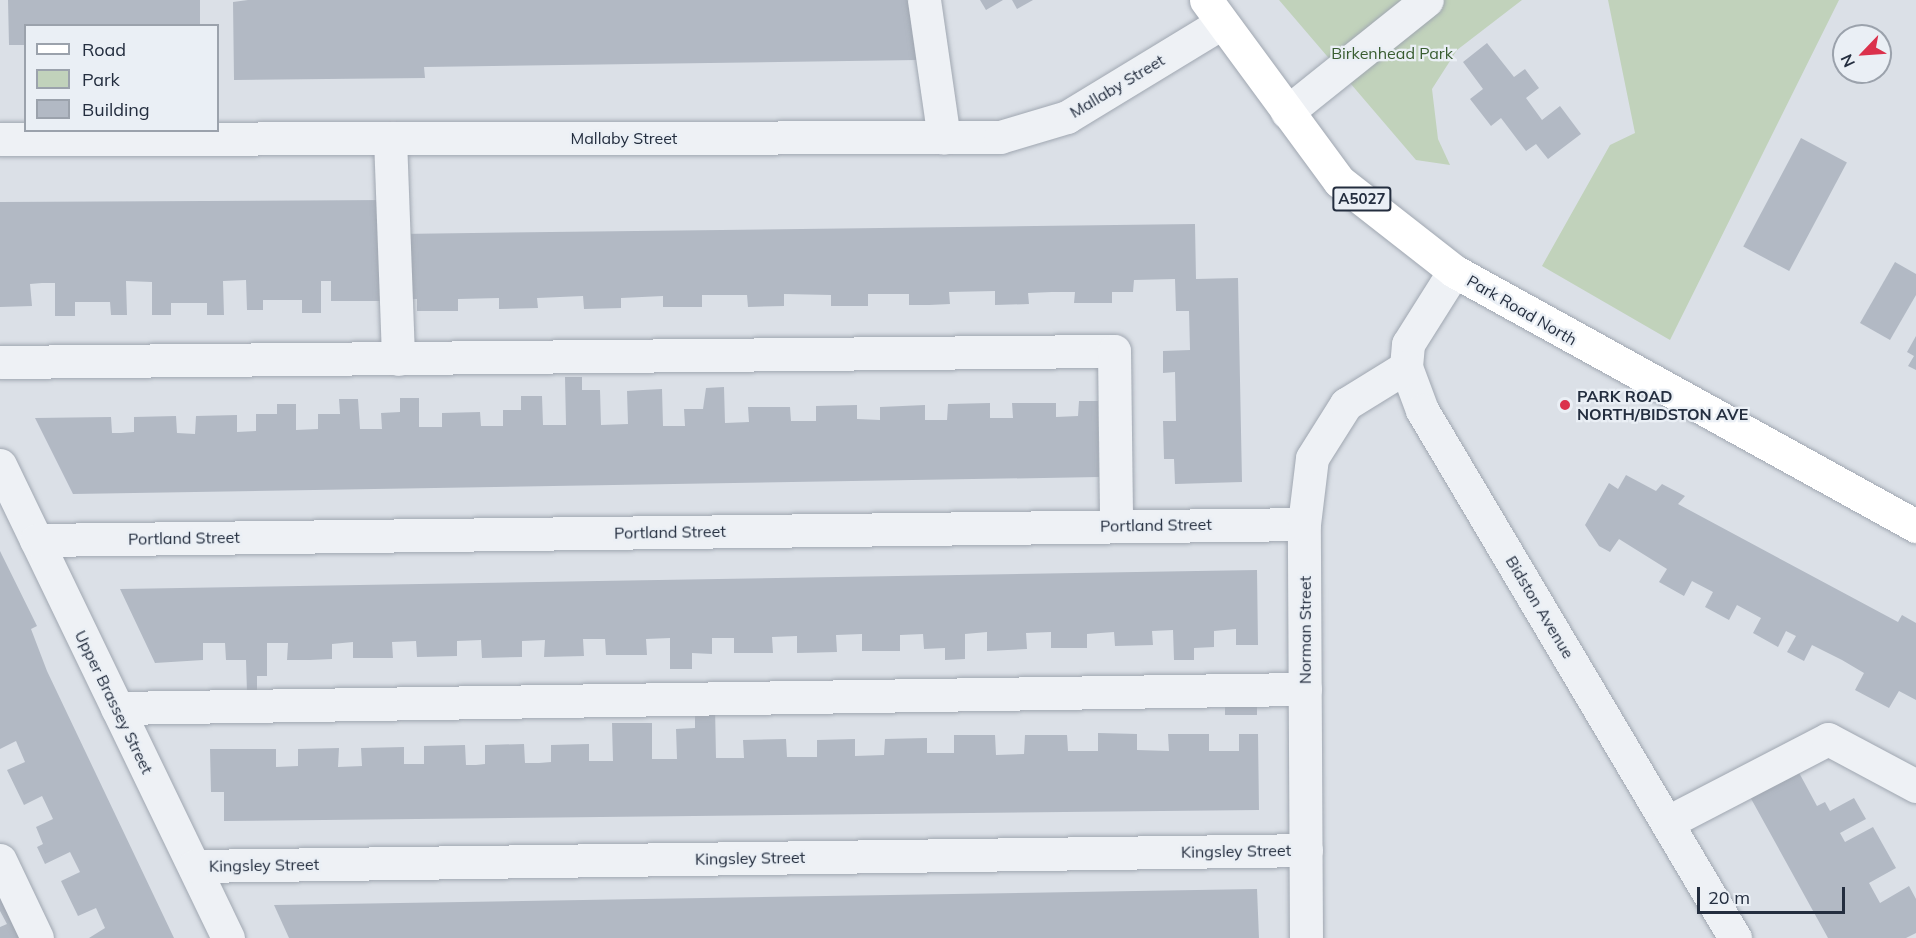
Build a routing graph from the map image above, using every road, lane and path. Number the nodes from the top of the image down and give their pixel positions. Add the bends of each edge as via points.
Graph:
1 (924, 0) edge
2 (1426, 0) edge
3 (1213, 12) edge
4 (1287, 112) junction
5 (390, 138) junction
6 (944, 138) junction
7 (0, 139) edge
8 (1454, 271) junction
9 (398, 359) junction
10 (0, 362) edge
11 (1406, 367) junction
12 (0, 465) edge
13 (1304, 524) junction
14 (1116, 526) junction
15 (1916, 526) edge
16 (36, 540) junction
17 (1305, 689) junction
18 (117, 708) junction
19 (1916, 786) edge
20 (1668, 822) junction
21 (1306, 850) junction
22 (0, 860) edge
23 (194, 866) junction
24 (38, 938) edge
25 (228, 938) edge
26 (1306, 938) edge
27 (1735, 938) edge

1 - 6 street
2 - 4 street
3 - 4 main road, Park Road North / A5027
3 - 6 street, Mallaby Street via 1067,117 1000,136
4 - 8 main road, Park Road North / A5027 via 1339,181
5 - 6 street, Mallaby Street
5 - 7 street, Mallaby Street
5 - 9 street
8 - 11 street via 1408,344
8 - 15 main road, Park Road North / A5027
9 - 10 street
9 - 14 street via 1114,351
11 - 13 street, Norman Street via 1346,404 1312,458
11 - 20 street, Bidston Avenue via 1422,410
12 - 16 street, Upper Brassey Street
13 - 14 street, Portland Street
13 - 17 street, Norman Street
14 - 16 street, Portland Street
16 - 18 street, Upper Brassey Street
17 - 18 street
17 - 21 street, Norman Street
18 - 23 street, Upper Brassey Street
19 - 20 street via 1828,739
20 - 27 street, Bidston Avenue
21 - 23 street, Kingsley Street
21 - 26 street, Norman Street
22 - 24 street
23 - 25 street, Upper Brassey Street

